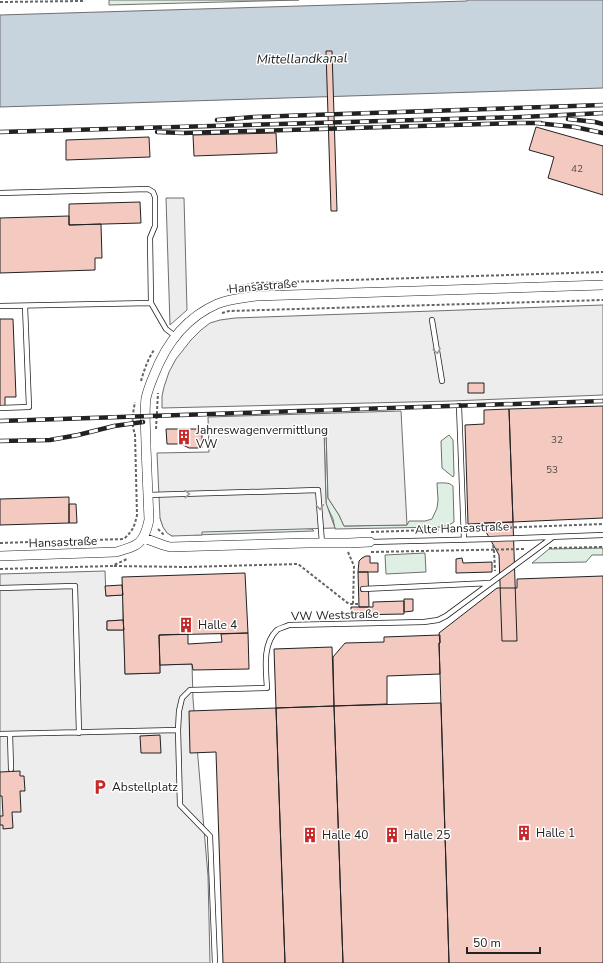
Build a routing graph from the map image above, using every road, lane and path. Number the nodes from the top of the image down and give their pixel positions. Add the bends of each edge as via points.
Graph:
1 (85, 0) edge
2 (0, 2) edge
3 (0, 193) edge
4 (603, 272) edge
5 (603, 285) edge
6 (227, 290) dead end
7 (603, 300) edge
8 (151, 303) junction
9 (0, 306) edge
10 (25, 306) junction
11 (216, 314) dead end
12 (432, 320) dead end
13 (175, 336) junction
14 (155, 350) dead end
15 (442, 381) dead end
16 (141, 382) dead end
17 (158, 390) dead end
18 (137, 396) dead end
19 (459, 406) dead end
20 (0, 408) edge
21 (156, 430) dead end
22 (148, 495) junction
23 (603, 524) edge
24 (488, 528) junction
25 (464, 529) junction
26 (370, 532) dead end
27 (603, 535) edge
28 (553, 537) junction
29 (144, 538) junction
30 (491, 539) junction
31 (464, 540) junction
32 (0, 543) edge
33 (322, 543) junction
34 (344, 543) junction
35 (371, 547) junction
36 (603, 547) edge
37 (536, 549) junction
38 (494, 550) junction
39 (0, 556) edge
40 (112, 566) dead end
41 (498, 578) junction
42 (490, 583) junction
43 (0, 588) edge
44 (363, 588) dead end
45 (353, 604) junction
46 (359, 604) dead end
47 (178, 730) junction
48 (79, 733) junction
49 (0, 734) edge
50 (10, 734) junction
51 (11, 769) dead end
52 (215, 963) edge

1 - 2 path
3 - 8 lane via 148,189 153,192 155,226 150,238
4 - 6 path via 255,283
5 - 13 street, Hansastraße via 234,299 216,304 199,314
7 - 11 path via 228,311
8 - 10 lane
8 - 13 lane via 166,329
9 - 10 lane
10 - 20 lane via 29,408
12 -> 15 lane
13 - 22 street, Hansastraße via 159,362 146,398
14 - 16 path via 150,356
17 - 21 path
18 - 32 path via 132,429 135,434 137,515 132,531 124,539
19 - 25 lane
22 - 29 street, Hansastraße via 149,520
22 -> 33 lane via 318,490
23 - 24 path
24 - 25 path
24 - 30 path
25 - 26 path
25 - 31 lane
27 - 28 lane, Alte Hansastraße
28 - 30 lane, Alte Hansastraße
28 - 37 lane, VW Weststraße
29 - 33 street, Alte Hansastraße via 170,547
29 - 39 street, Hansastraße via 132,548 116,552
30 - 31 lane, Alte Hansastraße
30 - 38 path
31 - 35 lane, Alte Hansastraße
33 - 34 street, Alte Hansastraße
34 - 35 street, Alte Hansastraße
34 - 45 path via 354,566
35 - 38 path
36 - 37 path
37 - 38 path
37 - 41 lane, VW Weststraße
38 - 41 path
40 - 45 path via 298,564 349,604
41 - 42 lane, VW Weststraße
42 - 44 lane
42 - 47 lane, VW Weststraße via 446,616 434,621 289,625 278,630 270,640 266,653 267,688 190,690 182,698
43 - 48 lane via 75,586
45 - 46 path
47 - 48 lane
47 - 52 lane, VW Weststraße via 180,805 210,836
48 - 50 lane
49 - 50 lane
50 - 51 lane

